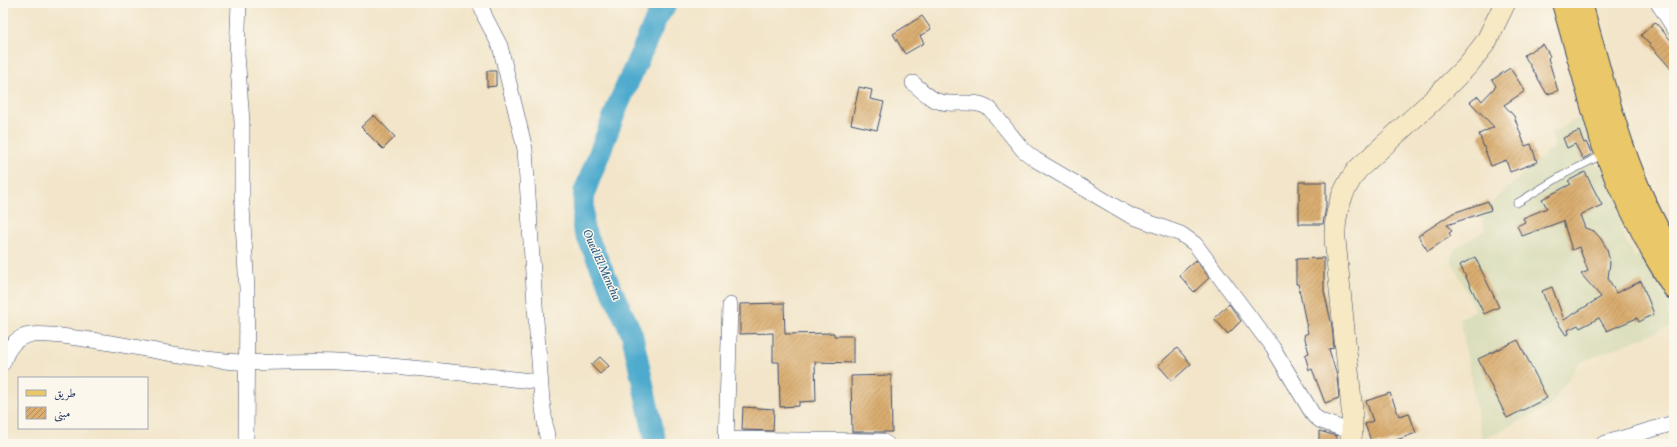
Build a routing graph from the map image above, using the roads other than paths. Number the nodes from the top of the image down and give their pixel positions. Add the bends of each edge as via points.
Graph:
1 (239, 3) edge
2 (480, 3) edge
3 (1505, 3) edge
4 (1563, 3) edge
5 (1581, 3) edge
6 (1658, 3) edge
7 (1674, 28) edge
8 (913, 83) dead end
9 (1614, 149) junction
10 (1517, 203) dead end
11 (1674, 258) edge
12 (1674, 288) edge
13 (730, 305) dead end
14 (3, 363) edge
15 (248, 363) junction
16 (541, 382) junction
17 (1674, 423) edge
18 (1351, 438) edge
19 (1642, 438) edge
20 (726, 441) edge
21 (246, 444) edge
22 (548, 444) edge
23 (887, 444) edge
24 (1603, 444) edge

1 - 15 street via 237,54 242,122 242,207 248,289
2 - 16 street via 484,17 500,46 525,149 528,224
3 - 18 main road via 1486,42 1468,65 1357,170 1337,208 1334,221 1337,272 1352,410
4 - 9 main road via 1586,88
5 - 9 main road
6 - 7 street
8 - 18 street via 936,100 985,105 992,110 1023,150 1036,160 1131,216 1188,238 1208,260 1265,336 1314,416
9 - 10 lane via 1563,174
9 - 11 main road via 1639,190
9 - 12 main road via 1617,181 1649,246
13 - 20 street
14 - 15 street via 14,343 23,336 31,335 115,343
15 - 16 street via 297,361 388,365
15 - 21 street
16 - 22 street
17 - 19 street
19 - 24 street
20 - 23 street via 882,441

